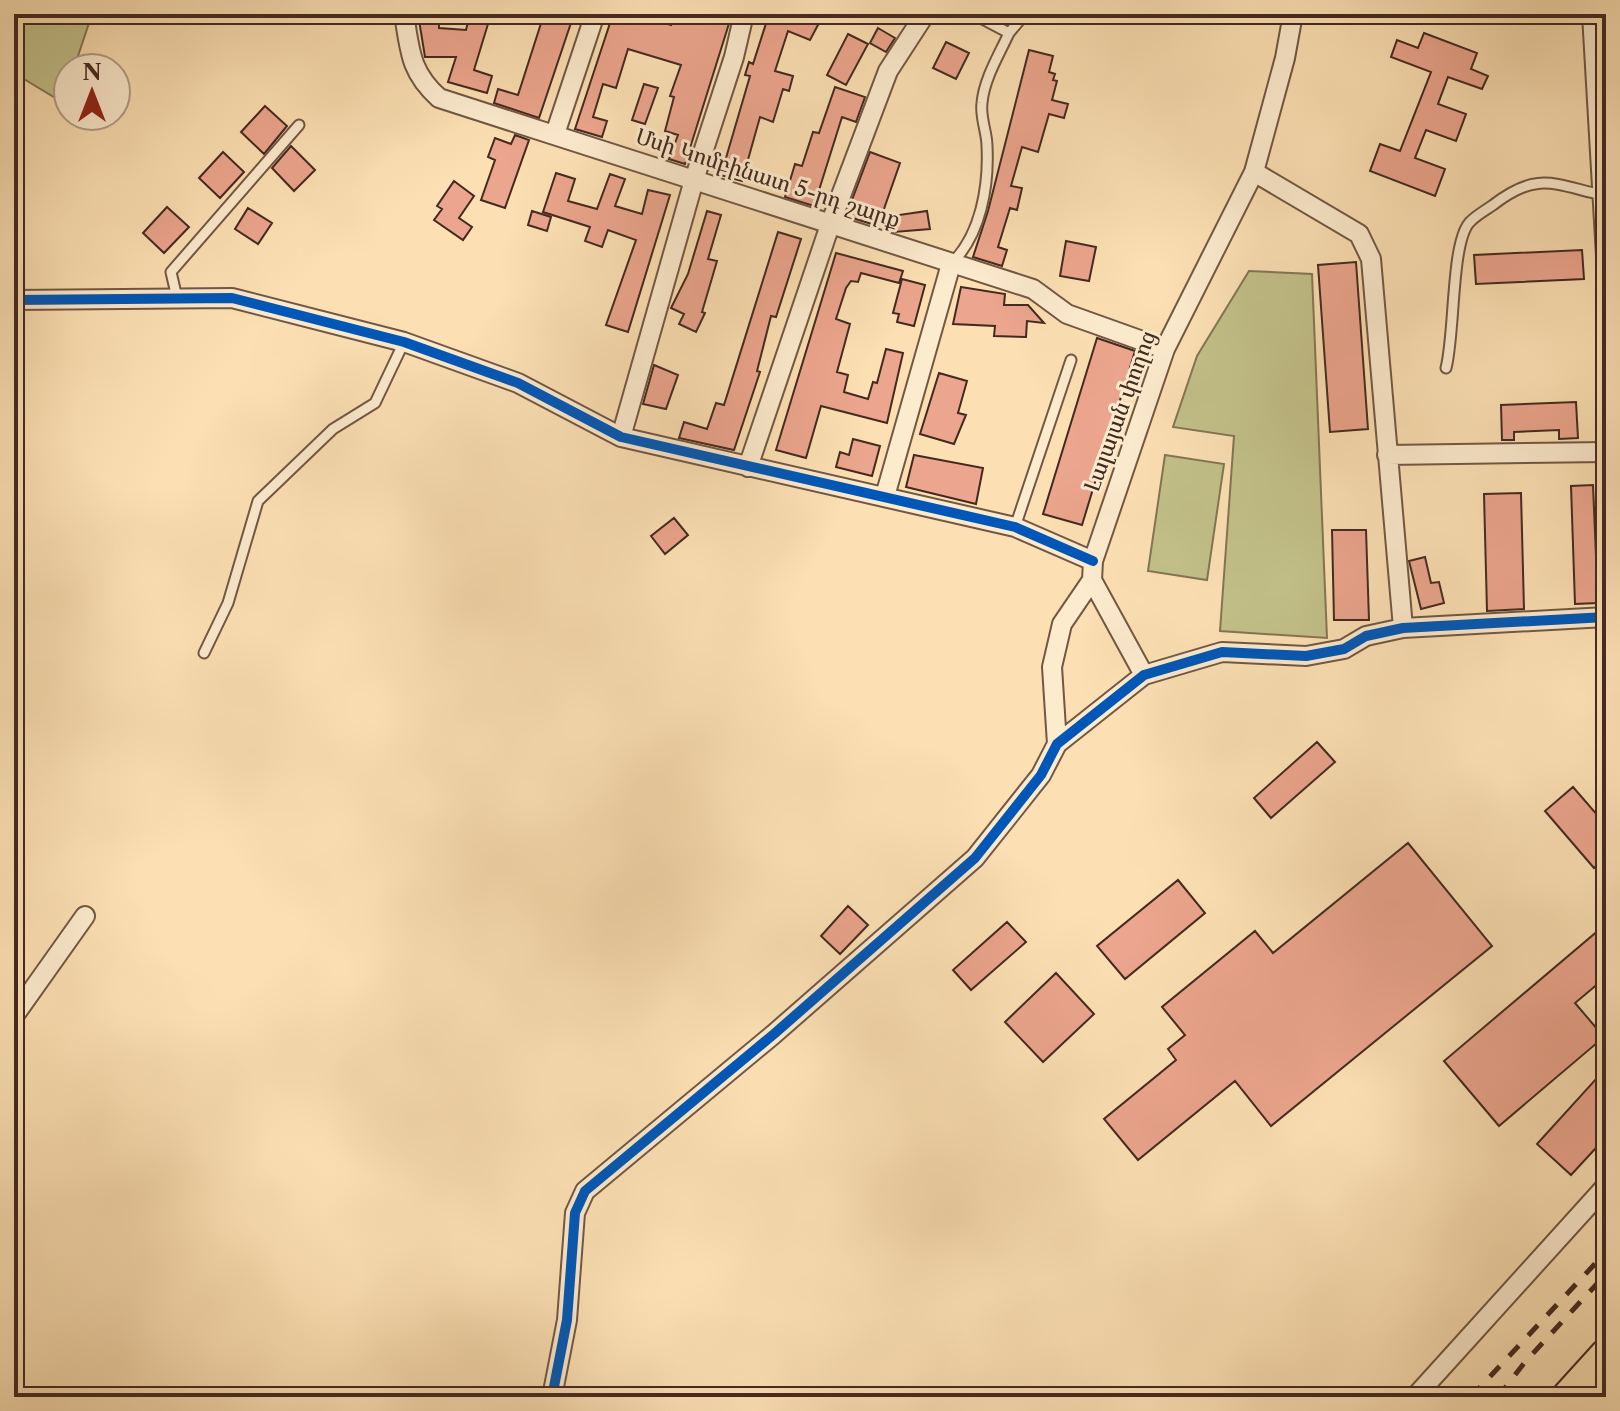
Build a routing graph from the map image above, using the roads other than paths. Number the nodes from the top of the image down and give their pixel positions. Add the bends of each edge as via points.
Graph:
1 (404, 14) edge
2 (595, 14) edge
3 (744, 14) edge
4 (925, 14) edge
5 (973, 14) edge
6 (1025, 14) edge
7 (1070, 14) edge
8 (1090, 14) edge
9 (1293, 14) edge
10 (1592, 14) edge
11 (1009, 33) junction
12 (299, 125) dead end
13 (555, 134) junction
14 (1254, 172) junction
15 (694, 180) junction
16 (1602, 195) junction
17 (831, 222) junction
18 (1606, 256) edge
19 (951, 264) junction
20 (177, 298) junction
21 (14, 300) edge
22 (404, 342) junction
23 (1165, 349) junction
24 (1071, 360) dead end
25 (1446, 368) dead end
26 (621, 437) junction
27 (1606, 452) edge
28 (1387, 455) junction
29 (748, 467) junction
30 (885, 496) junction
31 (1015, 527) junction
32 (1093, 561) junction
33 (1092, 580) junction
34 (1606, 617) edge
35 (1403, 628) junction
36 (204, 653) dead end
37 (1149, 678) junction
38 (1057, 744) junction
39 (85, 916) dead end
40 (14, 1016) edge
41 (1606, 1186) edge
42 (1606, 1354) edge
43 (552, 1397) edge
44 (1415, 1397) edge
45 (1567, 1397) edge

1 - 13 street, Մսի Կոմբինատ 5-րդ շարք via 413,65 421,82 439,98
2 - 13 street
3 - 15 street
4 - 17 street via 888,71
5 - 11 lane
6 - 11 lane
7 - 8 lane
9 - 14 street, Լալայան փողոց
10 - 16 street
11 - 19 lane via 981,107 988,144 986,196 965,250
12 - 20 lane via 171,272
13 - 15 street, Մսի Կոմբինատ 5-րդ շարք
14 - 23 street, Լալայան փողոց
14 - 28 street via 1359,234 1371,259
15 - 17 street, Մսի Կոմբինատ 5-րդ շարք
15 - 26 street
16 - 18 street
16 - 25 lane via 1541,181 1516,187 1469,224 1459,244
17 - 19 street, Մսի Կոմբինատ 5-րդ շարք
17 - 29 street
19 - 23 street, Մսի Կոմբինատ 5-րդ շարք via 1033,289 1067,314
19 - 30 street
20 - 21 street
20 - 22 street via 232,298
22 - 26 street via 518,383
22 - 36 lane via 375,403 333,429 258,501 228,603
23 - 32 street, Լալայան փողոց
24 - 31 lane
26 - 29 street
27 - 28 street
28 - 35 street
29 - 30 street
30 - 31 street
31 - 32 street
32 - 33 street, Լալայան փողոց
33 - 37 street
33 - 38 street via 1062,624 1052,667
34 - 35 street
35 - 37 street via 1306,656 1222,652
37 - 38 street
38 - 43 street via 1041,775 975,858 585,1191 575,1213 567,1320
39 - 40 street
41 - 44 street
42 - 45 highway

